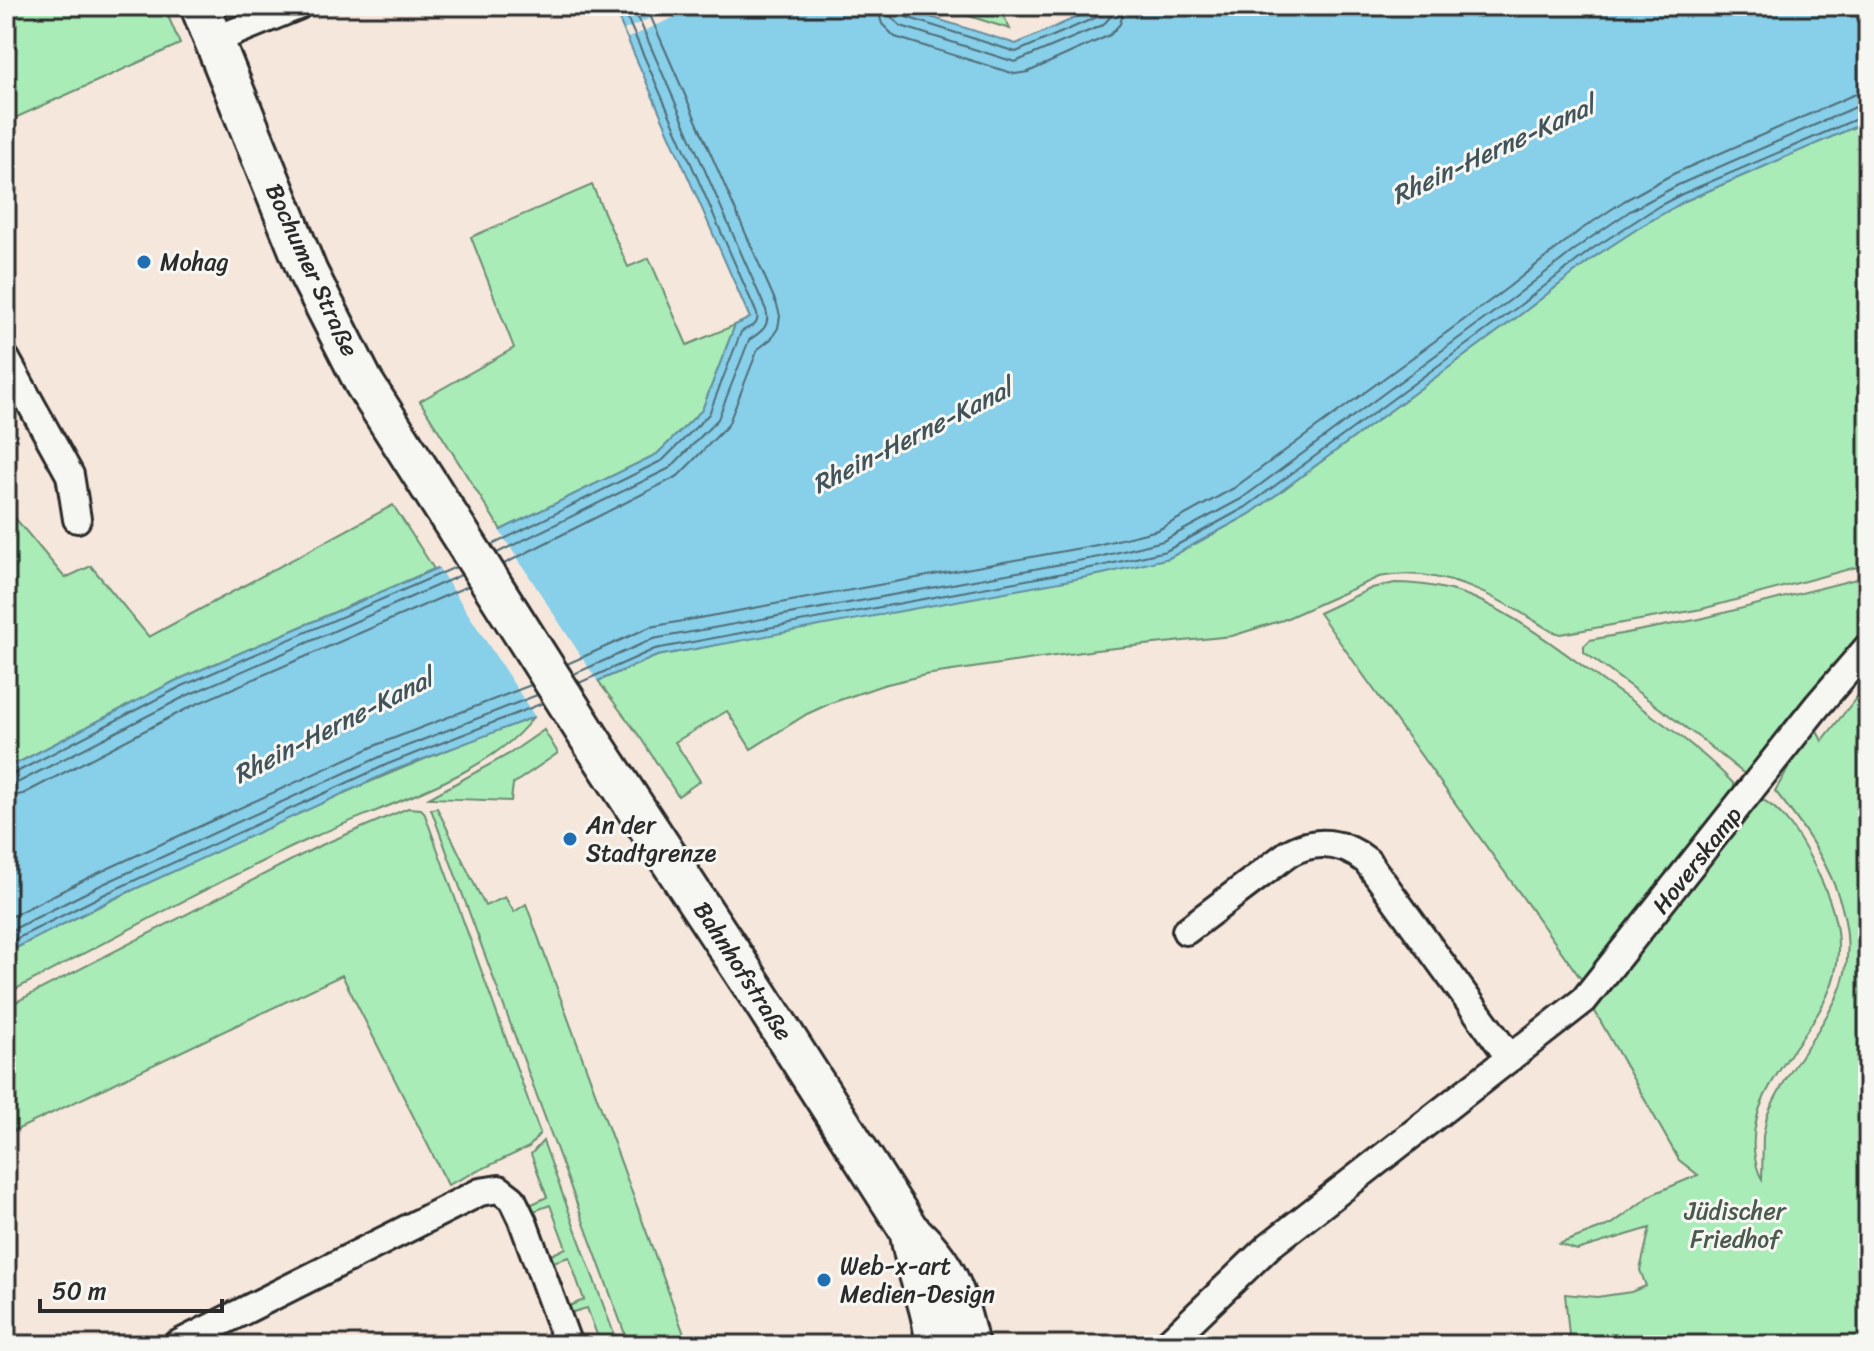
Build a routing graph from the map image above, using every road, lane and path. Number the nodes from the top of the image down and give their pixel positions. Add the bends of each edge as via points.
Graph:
1 (200, 6) edge
2 (298, 6) edge
3 (215, 40) junction
4 (6, 359) edge
5 (77, 519) dead end
6 (451, 520) joint
7 (1868, 647) edge
8 (1186, 931) dead end
9 (1510, 1058) junction
10 (909, 1230) junction
11 (176, 1345) edge
12 (568, 1345) edge
13 (935, 1345) edge
14 (969, 1345) edge
15 (1166, 1345) edge

1 - 3 main road, Bochumer Straße
2 - 3 street
3 - 6 main road, Bochumer Straße via 308,273 364,383
4 - 5 street via 70,475
6 - 10 main road, Bahnhofstraße
7 - 9 street, Hoverskamp via 1602,980
8 - 9 street via 1289,853 1317,843 1343,846 1367,861
9 - 15 street, Hoverskamp via 1269,1246
10 - 13 main road
10 - 14 main road, Bahnhofstraße via 946,1271
11 - 12 street via 480,1192 499,1189 512,1199 523,1222

